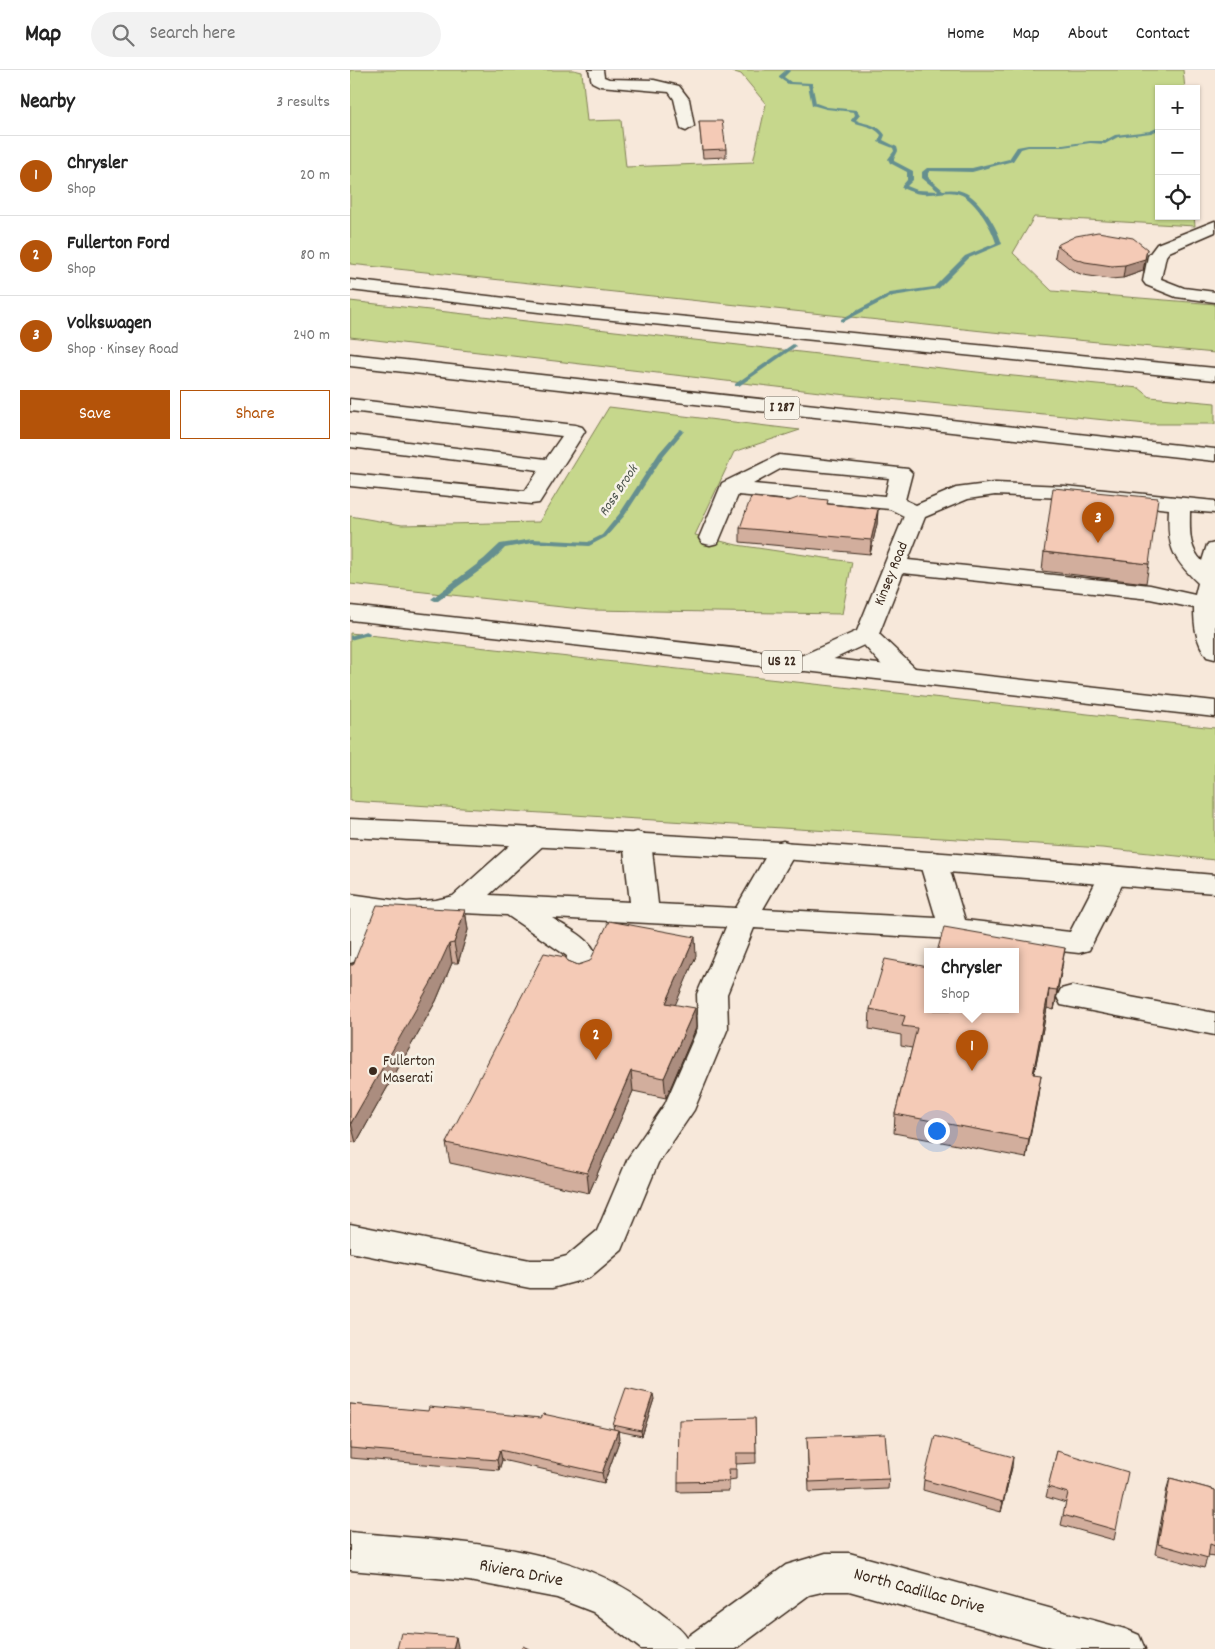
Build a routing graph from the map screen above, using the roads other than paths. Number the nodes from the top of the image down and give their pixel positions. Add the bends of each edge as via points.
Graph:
1 (596, 70) edge
2 (686, 126) dead end
3 (1215, 226) edge
4 (350, 285) edge
5 (1215, 297) edge
6 (350, 360) edge
7 (1215, 374) edge
8 (350, 405) edge
9 (350, 441) edge
10 (1215, 455) edge
11 (553, 466) junction
12 (350, 480) edge
13 (730, 488) junction
14 (1180, 502) junction
15 (894, 504) junction
16 (1215, 507) edge
17 (916, 513) junction
18 (710, 538) dead end
19 (1215, 550) edge
20 (896, 566) junction
21 (1209, 581) junction
22 (1205, 604) junction
23 (350, 614) edge
24 (867, 635) junction
25 (1215, 652) edge
26 (803, 664) junction
27 (909, 676) junction
28 (1215, 709) edge
29 (350, 828) edge
30 (537, 836) junction
31 (637, 842) junction
32 (783, 850) junction
33 (933, 861) junction
34 (1113, 875) junction
35 (1215, 884) edge
36 (464, 903) junction
37 (513, 905) junction
38 (359, 906) edge
39 (646, 913) junction
40 (744, 918) junction
41 (953, 929) junction
42 (350, 953) edge
43 (581, 972) edge
44 (1072, 997) dead end
45 (1215, 1024) edge
46 (350, 1238) edge
47 (350, 1551) edge
48 (672, 1649) edge
49 (702, 1649) edge
50 (1125, 1649) edge

1 - 2 main road via 597,79 608,84 658,86 675,91 680,95
3 - 5 main road via 1163,248 1152,281 1188,295
4 - 7 main road via 573,311
6 - 10 main road, I 287
8 - 11 main road via 575,431
9 - 11 main road
11 - 12 main road via 531,498
13 - 15 main road
13 - 15 main road via 779,461 902,473
13 - 18 main road
14 - 16 main road
14 - 17 main road via 995,489 964,493
14 - 21 main road via 1180,548
15 - 17 main road
17 - 20 main road, Kinsey Road
19 - 21 main road
20 - 22 main road via 1150,592
20 - 24 main road, Kinsey Road
21 - 22 main road
22 - 25 main road via 1206,630
23 - 26 main road, US 22
24 - 26 main road
24 - 27 main road
26 - 27 main road, US 22
27 - 28 main road, US 22
29 - 30 main road
30 - 31 main road
30 - 36 main road
31 - 32 main road
31 - 39 main road
32 - 33 main road
32 - 40 main road
33 - 34 main road
33 - 41 main road
34 - 35 main road
34 - 41 main road via 1079,943
36 - 37 main road
36 - 38 main road via 427,912
37 - 39 main road
37 - 43 main road via 582,952
38 - 42 main road
39 - 40 main road
40 - 41 main road
40 - 46 main road via 712,994 712,1028 678,1110 644,1158 610,1240 577,1268 552,1274 530,1274
44 - 45 main road
47 - 48 main road, Riviera Drive via 519,1570 586,1588 640,1620
49 - 50 main road, North Cadillac Drive via 800,1578 826,1572 849,1572

